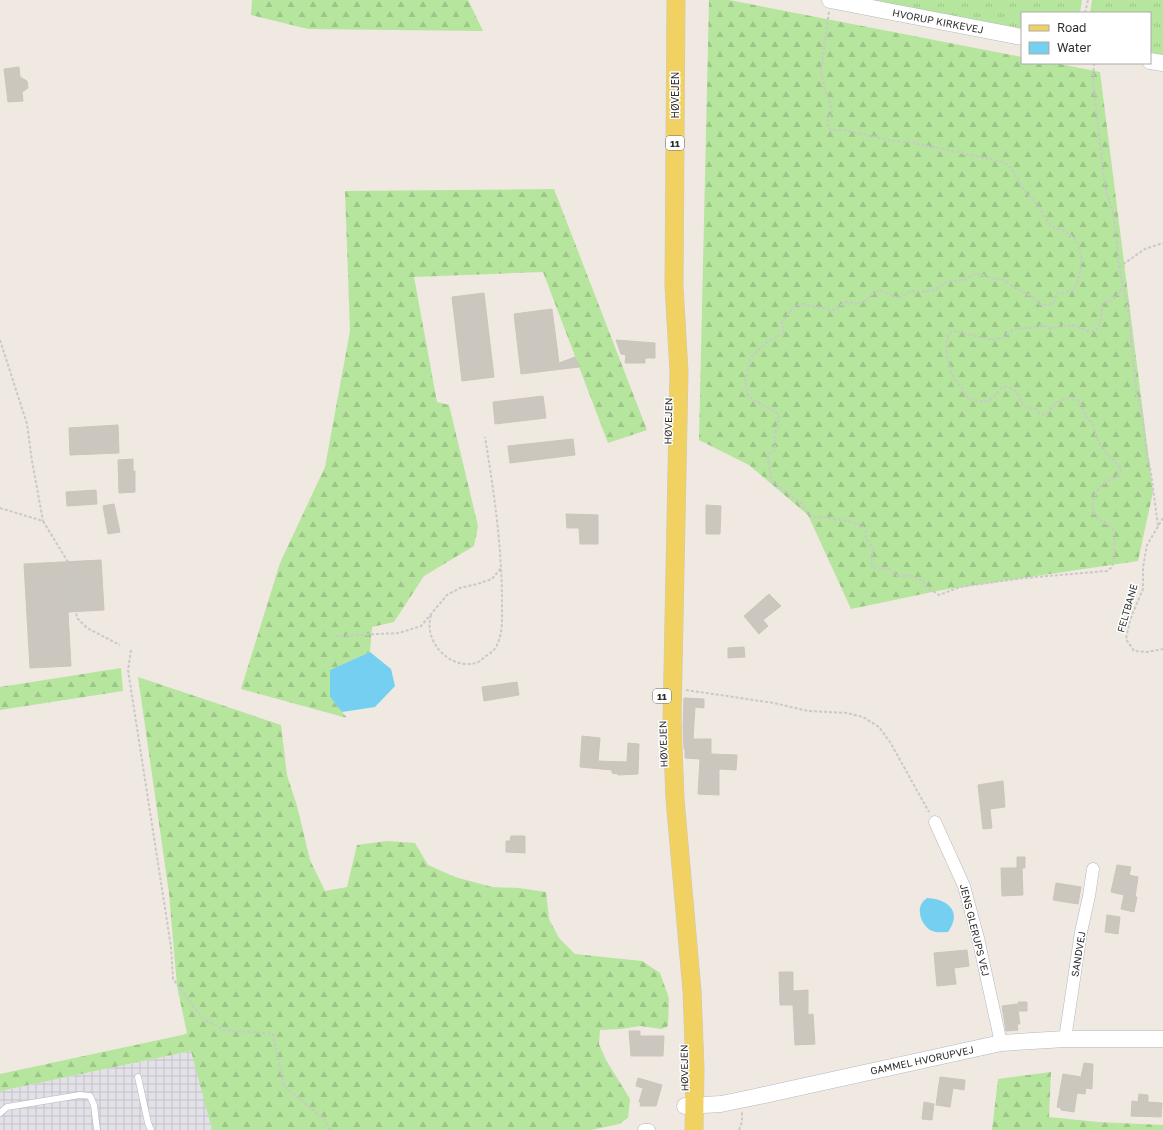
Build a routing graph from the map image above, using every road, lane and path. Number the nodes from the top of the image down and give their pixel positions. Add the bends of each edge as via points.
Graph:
1 (676, 0) edge
2 (830, 0) edge
3 (1088, 0) edge
4 (1086, 12) edge
5 (1021, 37) edge
6 (1151, 61) edge
7 (1163, 63) edge
8 (1094, 64) edge
9 (1163, 243) edge
10 (1119, 267) junction
11 (1123, 285) junction
12 (674, 286) junction
13 (0, 340) edge
14 (485, 437) dead end
15 (0, 508) edge
16 (1163, 518) edge
17 (43, 521) junction
18 (1158, 526) junction
19 (501, 568) junction
20 (431, 615) junction
21 (336, 636) dead end
22 (120, 645) dead end
23 (1163, 649) edge
24 (131, 650) dead end
25 (673, 689) junction
26 (935, 822) joint
27 (1094, 869) dead end
28 (1065, 1039) junction
29 (1163, 1040) edge
30 (1001, 1044) junction
31 (138, 1077) dead end
32 (741, 1100) junction
33 (690, 1106) junction
34 (0, 1113) edge
35 (97, 1130) edge
36 (151, 1130) edge
37 (330, 1130) edge
38 (644, 1130) edge
39 (649, 1130) edge
40 (684, 1130) edge
41 (694, 1130) edge
42 (739, 1130) edge

1 - 12 main road, HØVEJEN / 11
2 - 5 street, HVORUP KIRKEVEJ
2 - 11 path via 821,70 825,92 831,105 832,112 827,121 831,130 845,130 1003,162 1011,168 1050,225 1064,230 1076,240 1082,260 1075,288 1072,291 1057,293 1054,302 1049,305 1040,304 1000,278 974,274 965,280 950,281 925,292 907,292 900,298 876,291 862,303 846,302 831,310 803,304 795,306 783,320 784,330 781,334 769,340 751,357 745,379 747,394 779,415 775,450 768,455 772,481 801,502 814,517 853,522 863,526 873,548 871,563 875,568 888,570 898,577 910,576 923,580 925,586 939,595 960,587 1024,578 1107,571 1112,567 1114,560 1113,529 1099,520 1092,500 1096,491 1119,475 1121,470 1102,449 1095,428 1078,400 1062,400 1055,404 1048,414 1043,415 1023,404 1016,391 1007,387 988,400 970,399 953,376 947,340 948,335 954,331 998,340 1014,329 1043,325 1051,329 1060,325 1078,326 1082,330 1094,331 1102,317 1102,304 1115,297
3 - 4 path
6 - 7 street
8 - 10 path via 1093,81 1104,178 1114,216
9 - 10 path via 1144,249
10 - 11 path
11 - 18 path via 1128,309 1135,382
12 - 25 main road, HØVEJEN / 11 via 679,372
12 - 33 main road, HØVEJEN / 11 via 668,371 662,719 665,799
13 - 17 path via 27,424
14 - 19 path via 495,498
15 - 17 path
16 - 18 path, FELTBANE
17 - 22 path via 68,562 77,618 87,628
18 - 23 path, FELTBANE via 1147,545 1143,589 1130,620 1126,639 1134,652
19 - 20 path via 492,579 460,588 447,595
19 - 20 path via 502,626 498,645 477,662 453,661 443,654 430,635
20 - 21 path via 421,626 399,633
24 - 37 path via 128,670 173,979 202,1018 223,1030 273,1034 284,1086 325,1120
25 - 26 path via 774,703 808,711 847,713 863,717 879,727 890,742
25 - 33 main road, HØVEJEN / 11 via 675,799 692,991 696,1069
26 - 30 street, JENS GLERUPS VEJ via 964,886
27 - 28 street, SANDVEJ via 1081,932
28 - 29 street, GAMMEL HVORUPVEJ
28 - 30 street, GAMMEL HVORUPVEJ
30 - 32 street, GAMMEL HVORUPVEJ
31 - 36 lane
32 - 33 street, GAMMEL HVORUPVEJ
32 - 42 path via 742,1122
33 - 40 main road, HØVEJEN / 11
33 - 41 main road, HØVEJEN / 11
34 - 35 lane via 7,1107 80,1095 90,1096 94,1105
38 - 39 street

